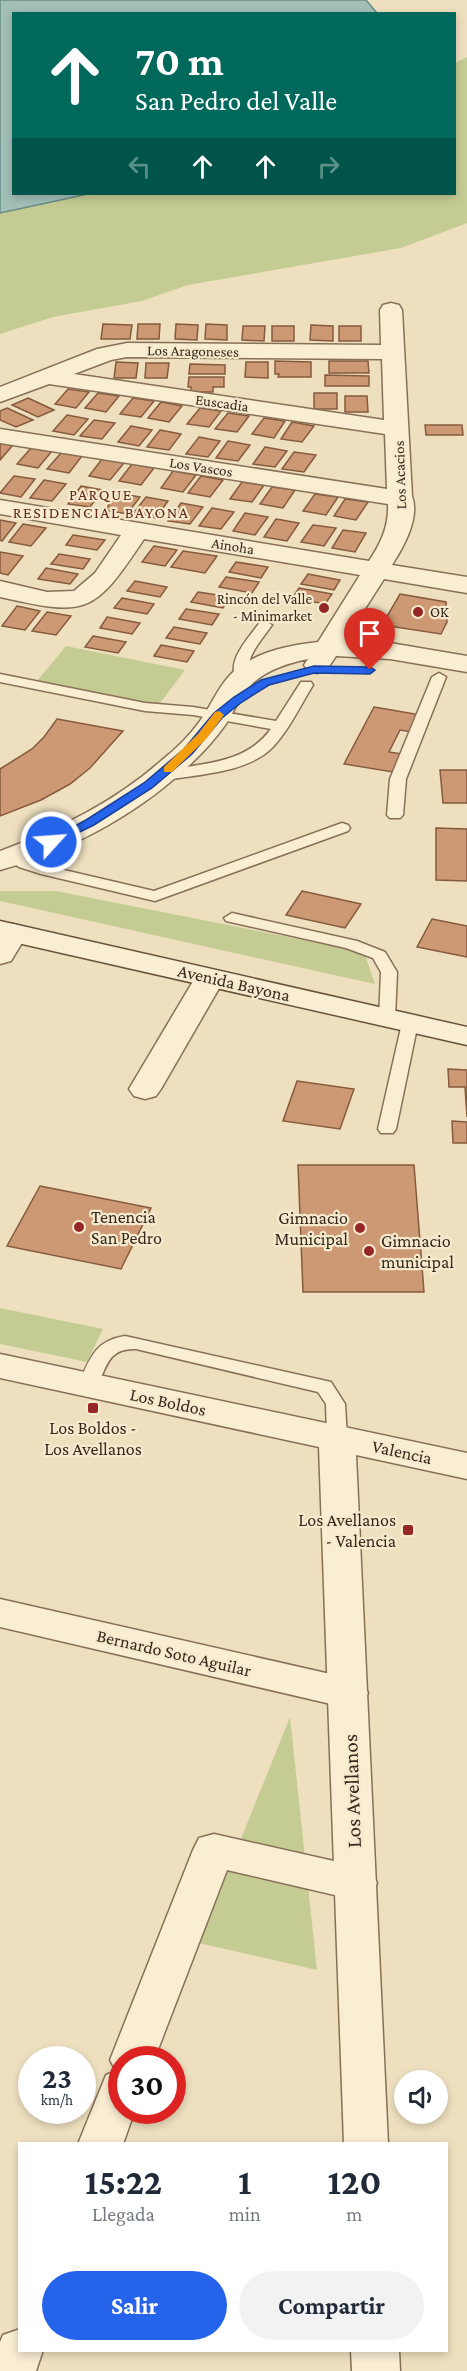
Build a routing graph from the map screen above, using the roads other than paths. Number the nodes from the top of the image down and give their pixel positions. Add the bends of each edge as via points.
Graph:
1 (391, 310) dead end
2 (393, 352) junction
3 (46, 377) junction
4 (0, 395) edge
5 (398, 429) junction
6 (0, 436) edge
7 (402, 499) junction
8 (0, 507) edge
9 (137, 530) junction
10 (376, 570) junction
11 (467, 585) edge
12 (0, 590) edge
13 (265, 625) dead end
14 (467, 664) edge
15 (315, 668) junction
16 (432, 670) junction
17 (0, 678) edge
18 (242, 678) junction
19 (467, 680) edge
20 (218, 715) junction
21 (279, 726) junction
22 (161, 776) junction
23 (395, 815) dead end
24 (342, 828) dead end
25 (6, 859) edge
26 (232, 918) dead end
27 (4, 939) edge
28 (210, 978) junction
29 (398, 1020) junction
30 (467, 1036) edge
31 (145, 1089) dead end
32 (387, 1129) dead end
33 (0, 1366) edge
34 (88, 1385) junction
35 (337, 1438) junction
36 (467, 1466) edge
37 (0, 1614) edge
38 (348, 1693) junction
39 (356, 1883) junction
40 (137, 2046) edge
41 (108, 2124) edge
42 (101, 2142) edge
43 (366, 2142) edge
44 (19, 2352) edge
45 (375, 2352) edge
46 (12, 2371) edge
47 (376, 2371) edge

1 - 2 street, Los Acacios
2 - 3 street, Los Aragoneses via 127,350 105,354
2 - 5 street, Los Acacios
3 - 4 street, Los Aragoneses
3 - 5 street, Euscadia
5 - 7 street, Los Acacios
6 - 7 street, Los Vascos
7 - 10 street, Los Acacios via 397,533
8 - 9 street, Ainoha
9 - 10 street, Ainoha
9 - 12 street via 85,596 60,600
10 - 11 street, Ainoha
10 - 15 street, Los Acacios
13 - 18 lane via 240,664
14 - 16 street
15 - 16 street
15 - 18 street via 302,652 274,659
15 - 20 street via 265,682
15 - 21 lane
16 - 19 street
16 - 23 lane via 398,779
17 - 20 lane via 145,707
18 - 20 street
20 - 21 lane
20 - 22 street
21 - 22 lane via 266,745 244,759
22 - 25 street via 90,823
24 - 25 lane via 155,896
26 - 29 lane via 351,944 379,955 389,972
27 - 28 street, Avenida Bayona
28 - 29 street, Avenida Bayona
28 - 31 street
29 - 30 street, Avenida Bayona
29 - 32 lane
33 - 34 street, Los Boldos
34 - 35 street, Los Boldos
34 - 35 lane via 110,1346 126,1341 136,1343 324,1387 336,1401
35 - 36 street, Valencia
35 - 38 street, Los Avellanos
37 - 38 street, Bernardo Soto Aguilar
38 - 39 street, Los Avellanos
39 - 40 street via 214,1850
39 - 43 street, Los Avellanos
41 - 42 street
44 - 46 street
45 - 47 street

